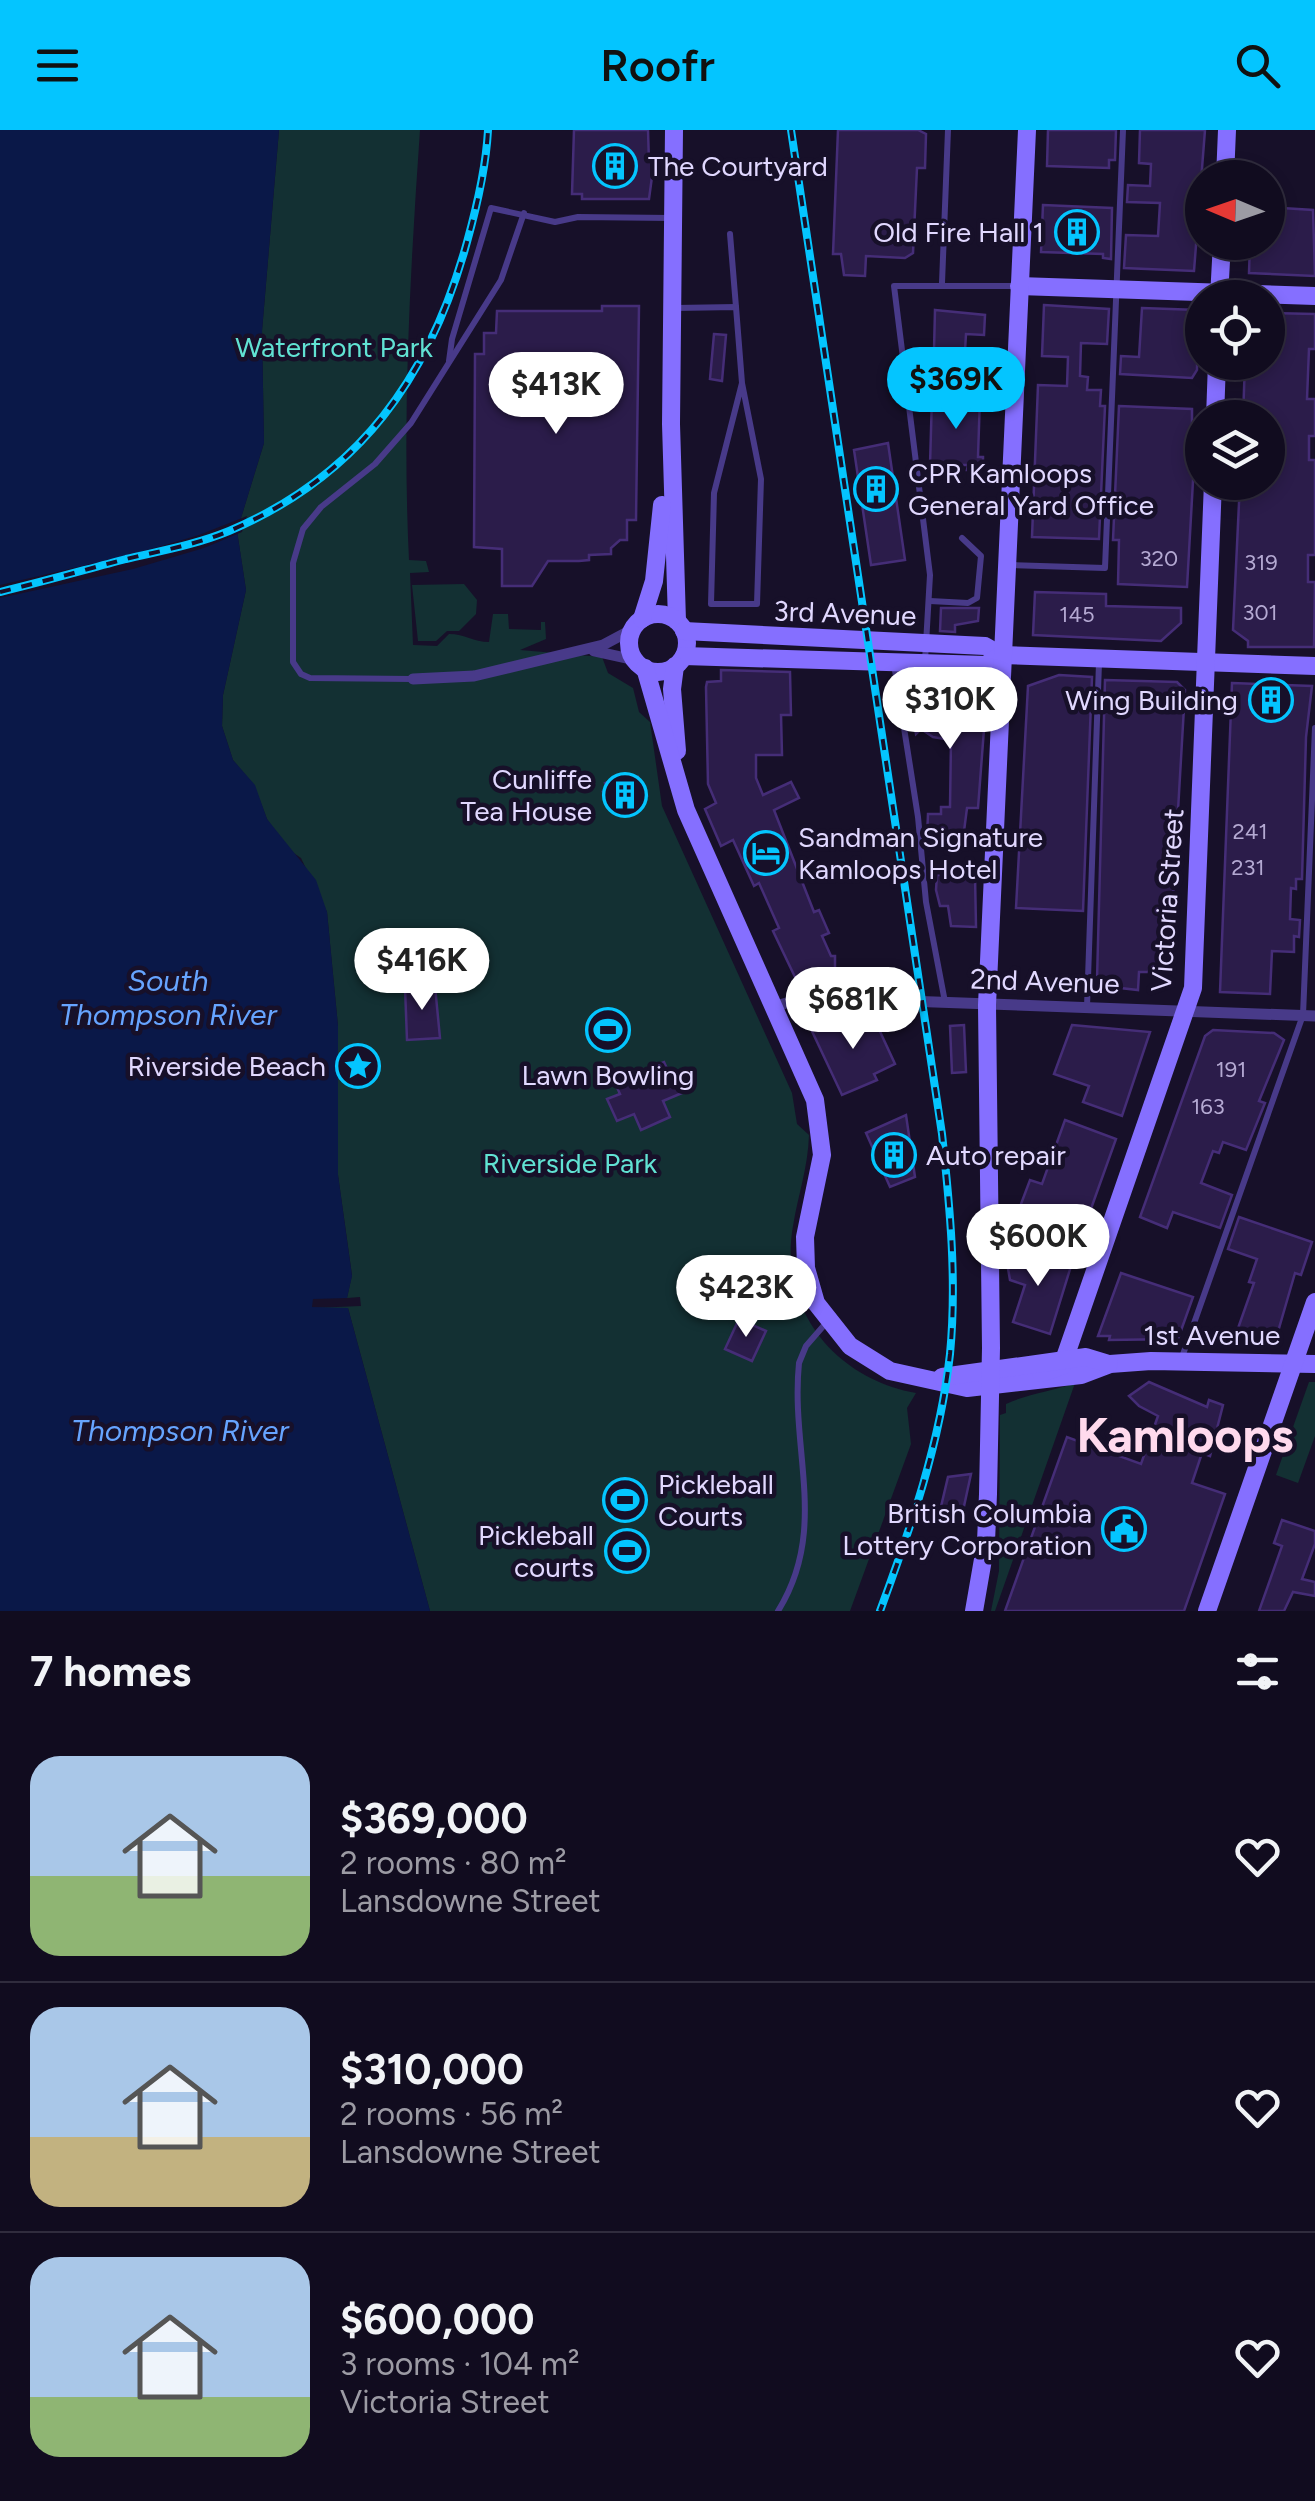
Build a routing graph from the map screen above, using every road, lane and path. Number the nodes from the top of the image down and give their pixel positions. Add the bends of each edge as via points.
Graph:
1 (674, 130) edge
2 (948, 130) edge
3 (1027, 130) edge
4 (1123, 130) edge
5 (1227, 130) edge
6 (1226, 160) edge
7 (524, 214) junction
8 (674, 218) junction
9 (730, 234) dead end
10 (942, 283) junction
11 (1019, 286) junction
12 (1117, 290) junction
13 (1185, 294) edge
14 (1285, 296) edge
15 (1315, 296) edge
16 (736, 306) junction
17 (674, 308) junction
18 (449, 364) junction
19 (978, 364) dead end
20 (742, 383) junction
21 (904, 388) junction
22 (671, 424) junction
23 (1212, 500) edge
24 (962, 538) dead end
25 (1006, 565) junction
26 (930, 600) junction
27 (638, 624) junction
28 (680, 626) junction
29 (585, 650) junction
30 (925, 653) junction
31 (1002, 655) junction
32 (1100, 658) junction
33 (679, 661) junction
34 (894, 661) junction
35 (1207, 662) junction
36 (640, 664) junction
37 (1315, 666) edge
38 (413, 679) joint
39 (1315, 728) edge
40 (681, 797) junction
41 (945, 1003) junction
42 (987, 1005) junction
43 (776, 1006) junction
44 (1087, 1007) junction
45 (1187, 1010) junction
46 (1309, 1015) edge
47 (1315, 1302) edge
48 (828, 1320) junction
49 (1063, 1360) junction
50 (1181, 1361) junction
51 (1294, 1362) junction
52 (1110, 1364) junction
53 (1315, 1364) edge
54 (990, 1378) junction
55 (1017, 1380) junction
56 (778, 1611) edge
57 (974, 1611) edge
58 (1207, 1611) edge

1 - 8 street
2 - 10 lane
3 - 11 street
4 - 12 lane
5 - 6 street
7 - 8 lane via 559,222
7 - 18 lane via 501,280
7 - 18 lane via 491,208
8 - 17 street
9 - 16 lane
10 - 11 lane
10 - 21 lane via 894,286
11 - 12 street
11 - 25 street
12 - 13 street
12 - 25 lane via 1105,568
14 - 15 street
16 - 17 lane
16 - 20 lane
17 - 22 street
18 - 38 lane via 390,450 314,514 294,556 298,671 310,678
19 - 21 lane via 984,381 976,390
20 - 20 lane via 714,493 710,604 757,604 761,479
21 - 26 lane
22 - 27 street via 654,581
22 - 28 street
23 - 35 street, Victoria Street
24 - 26 lane via 980,556 978,598
25 - 31 street
26 - 30 lane
27 - 28 street via 656,614
27 - 29 street
27 - 36 street via 630,645
28 - 30 street, 3rd Avenue via 699,635
28 - 33 street
29 - 36 street
29 - 38 street via 466,678
30 - 31 street, 3rd Avenue via 986,646
30 - 34 street, 3rd Avenue
31 - 32 street, 3rd Avenue
31 - 42 street
32 - 35 street, 3rd Avenue
32 - 44 lane
33 - 34 street, 3rd Avenue
33 - 36 street via 660,672
33 - 40 street via 672,700
34 - 41 lane
35 - 37 street, 3rd Avenue
35 - 45 street, Victoria Street
36 - 40 street
39 - 46 lane
40 - 43 street
41 - 42 street, 2nd Avenue
41 - 43 street, 2nd Avenue via 808,998
42 - 44 street, 2nd Avenue
42 - 54 street
43 - 48 street via 819,1116 822,1155 804,1257 813,1295
44 - 45 street, 2nd Avenue
45 - 46 street, 2nd Avenue
45 - 49 street, Victoria Street
46 - 50 lane
47 - 51 street
48 - 54 street via 850,1346 890,1371 967,1388
48 - 56 lane via 799,1363 806,1539
49 - 52 street, 1st Avenue
49 - 54 street, 1st Avenue
49 - 55 street via 1056,1371
50 - 51 street, 1st Avenue
50 - 52 street, 1st Avenue
51 - 53 street, 1st Avenue
51 - 58 street
52 - 55 street, 1st Avenue via 1081,1375
54 - 55 street, 1st Avenue
54 - 57 street via 986,1542

